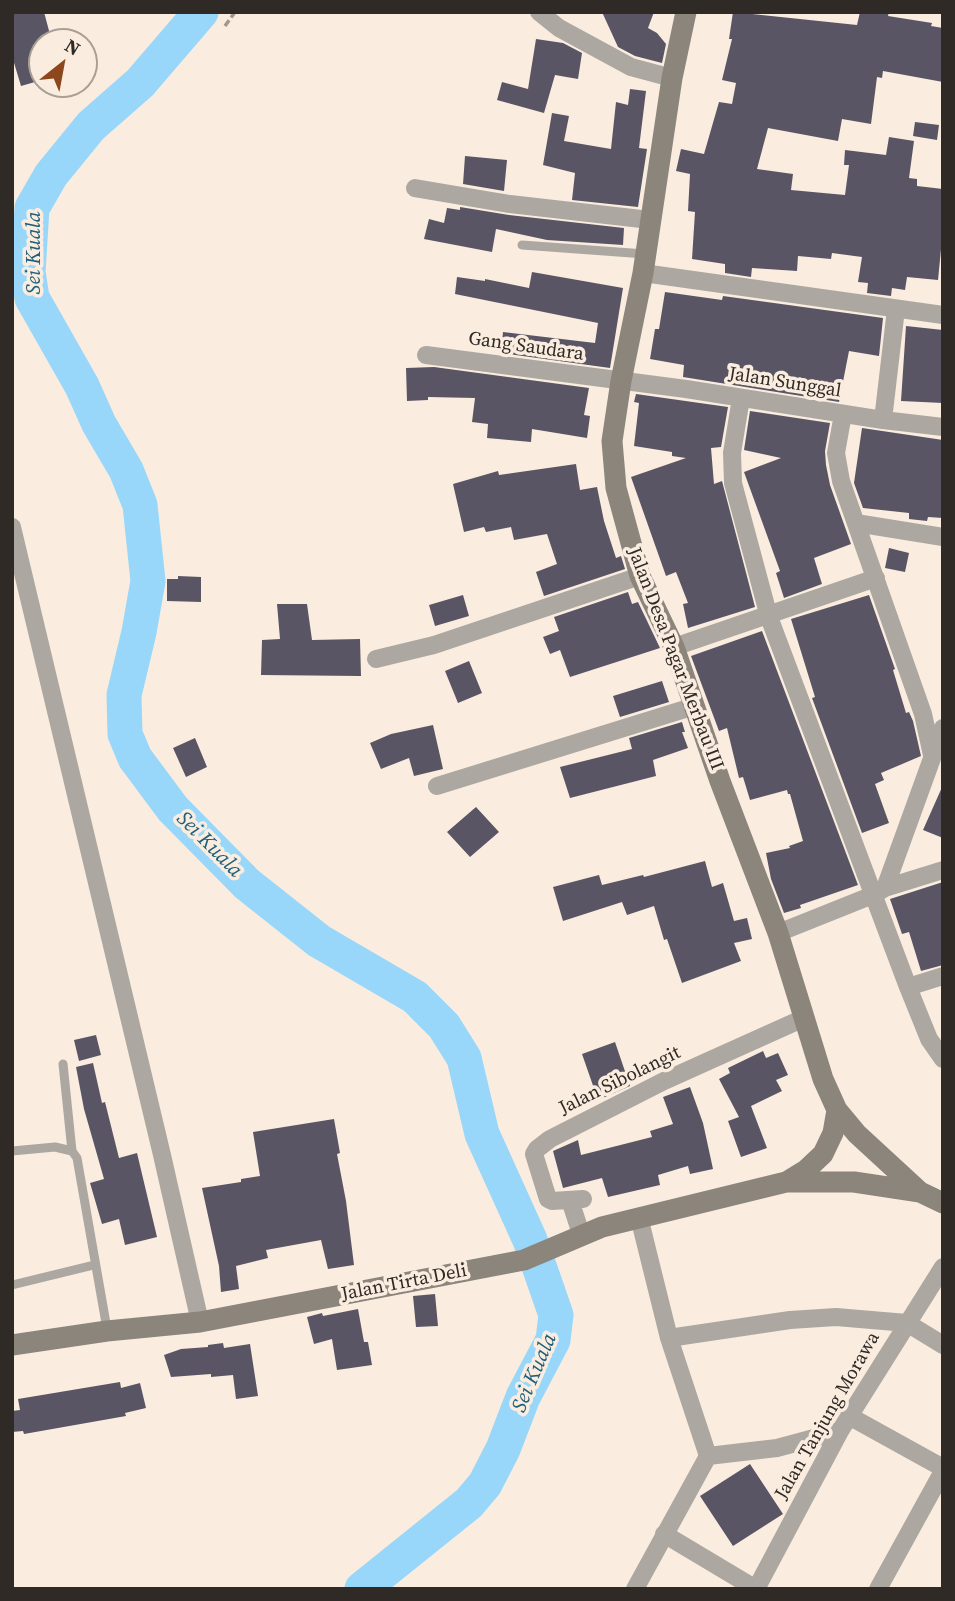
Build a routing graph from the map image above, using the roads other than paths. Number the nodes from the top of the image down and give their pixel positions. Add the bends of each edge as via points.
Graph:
1 (539, 12) edge
2 (686, 12) edge
3 (672, 78) junction
4 (415, 188) dead end
5 (650, 220) junction
6 (522, 246) dead end
7 (644, 263) junction
8 (896, 309) junction
9 (943, 315) edge
10 (426, 355) dead end
11 (621, 381) junction
12 (741, 398) junction
13 (843, 414) junction
14 (883, 420) junction
15 (943, 427) edge
16 (856, 523) junction
17 (12, 527) edge
18 (943, 537) edge
19 (640, 576) junction
20 (876, 578) junction
21 (769, 617) junction
22 (674, 647) junction
23 (376, 659) dead end
24 (695, 706) junction
25 (943, 728) edge
26 (932, 755) junction
27 (437, 786) dead end
28 (943, 870) edge
29 (879, 892) junction
30 (778, 933) junction
31 (943, 976) edge
32 (908, 987) junction
33 (804, 1018) junction
34 (943, 1059) edge
35 (62, 1064) dead end
36 (837, 1110) junction
37 (12, 1151) edge
38 (72, 1151) junction
39 (786, 1182) junction
40 (920, 1192) junction
41 (943, 1203) edge
42 (639, 1217) junction
43 (578, 1236) junction
44 (94, 1265) junction
45 (943, 1268) edge
46 (12, 1285) edge
47 (200, 1322) junction
48 (907, 1323) junction
49 (107, 1331) junction
50 (669, 1338) junction
51 (12, 1345) edge
52 (943, 1345) edge
53 (844, 1424) junction
54 (708, 1456) junction
55 (943, 1470) edge
56 (664, 1534) junction
57 (635, 1589) edge
58 (756, 1589) edge
59 (878, 1589) edge

1 - 3 street via 631,67
2 - 3 street, Jalan Desa Pagar Merbau III
3 - 5 street, Jalan Desa Pagar Merbau III
4 - 5 street
5 - 7 street, Jalan Desa Pagar Merbau III
6 - 7 lane
7 - 8 street
7 - 11 street, Jalan Desa Pagar Merbau III
8 - 9 street
8 - 14 street
10 - 11 street, Gang Saudara
11 - 12 street, Jalan Sunggal
11 - 19 street, Jalan Desa Pagar Merbau III via 612,441 617,488
12 - 13 street, Jalan Sunggal
12 - 21 street via 732,453 733,483
13 - 14 street, Jalan Sunggal
13 - 16 street via 837,467
14 - 15 street, Jalan Sunggal
16 - 18 street
16 - 20 street
17 - 47 street
19 - 22 street, Jalan Desa Pagar Merbau III
19 - 23 street via 434,645
20 - 21 street
20 - 26 street via 923,714
21 - 22 street
21 - 29 street
22 - 24 street, Jalan Desa Pagar Merbau III
24 - 27 street
24 - 30 street, Jalan Desa Pagar Merbau III
25 - 26 street
26 - 29 street
28 - 29 street
29 - 30 street
29 - 32 street
30 - 33 street, Jalan Desa Pagar Merbau III
31 - 32 street
32 - 34 street via 929,1039
33 - 36 street, Jalan Desa Pagar Merbau III
33 - 43 street, Jalan Sibolangit via 664,1081 537,1149 534,1154 548,1199 576,1199
35 - 38 lane
36 - 39 street, Jalan Tirta Deli via 833,1133 822,1154
36 - 40 street, Jalan Desa Pagar Merbau III
37 - 38 lane via 55,1147
38 - 44 lane via 77,1157
39 - 40 street, Jalan Tirta Deli via 854,1182
39 - 42 street, Jalan Tirta Deli
40 - 41 street, Jalan Desa Pagar Merbau III
42 - 43 street, Jalan Tirta Deli
42 - 50 street
43 - 47 street, Jalan Tirta Deli via 524,1261
44 - 46 lane
44 - 49 lane
45 - 48 street, Jalan Tanjung Morawa
47 - 49 street, Jalan Tirta Deli
48 - 50 street via 812,1317
48 - 52 street
48 - 53 street, Jalan Tanjung Morawa
49 - 51 street, Jalan Tirta Deli
50 - 54 street
53 - 54 street via 777,1448
53 - 55 street
53 - 58 street, Jalan Tanjung Morawa
54 - 56 street
55 - 59 street
56 - 57 street
56 - 58 street

